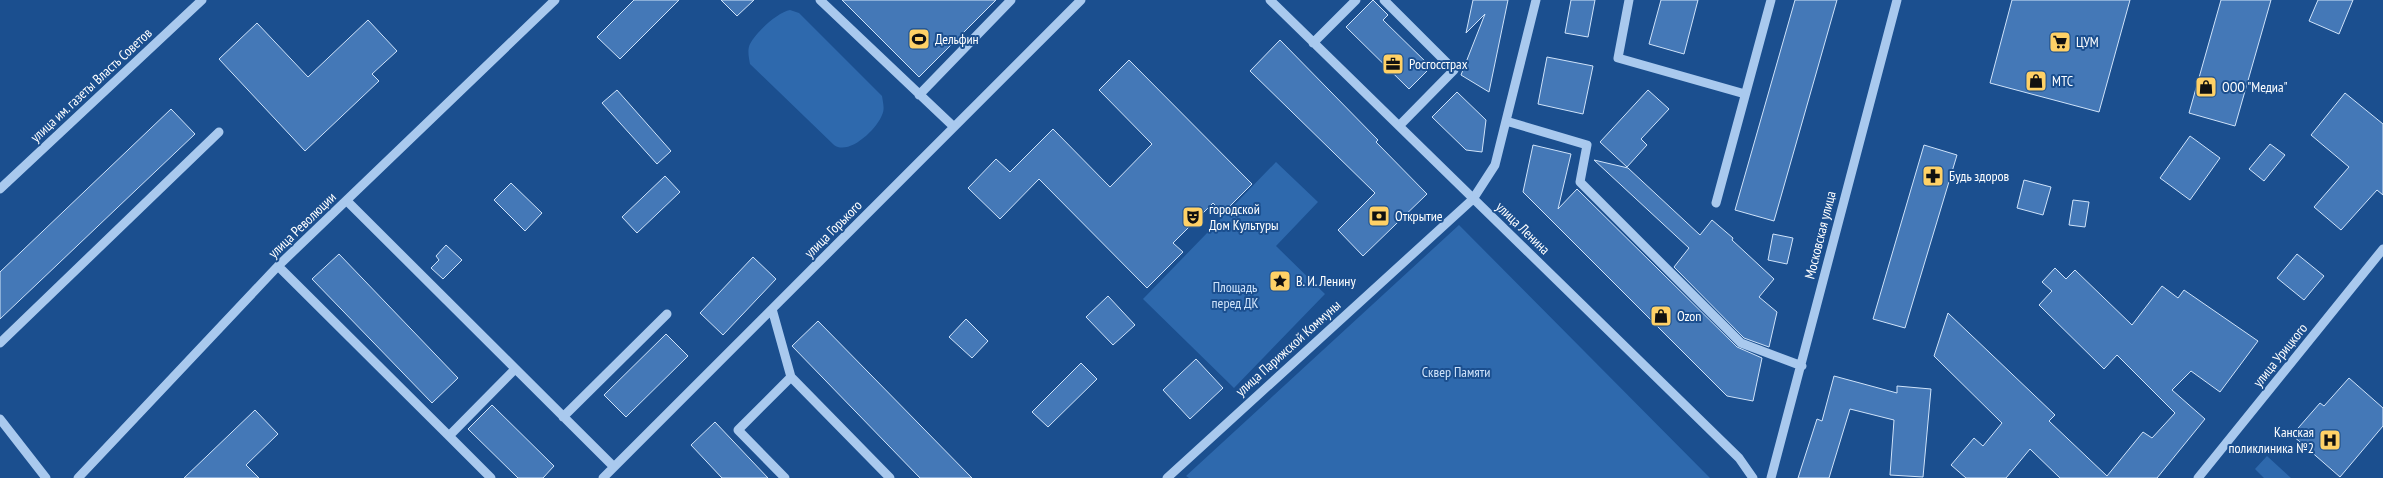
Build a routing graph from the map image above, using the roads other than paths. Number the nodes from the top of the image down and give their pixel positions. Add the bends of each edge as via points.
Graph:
1 (202, 0) edge
2 (554, 0) edge
3 (820, 0) edge
4 (1011, 0) edge
5 (1081, 0) edge
6 (1270, 0) edge
7 (1356, 0) edge
8 (1384, 0) edge
9 (1536, 0) edge
10 (1629, 0) edge
11 (1771, 0) edge
12 (1898, 0) edge
13 (1313, 43) junction
14 (920, 94) junction
15 (1745, 94) junction
16 (1506, 121) junction
17 (1399, 126) junction
18 (954, 127) junction
19 (219, 132) dead end
20 (0, 189) edge
21 (1473, 198) junction
22 (346, 201) junction
23 (1716, 204) dead end
24 (2383, 250) edge
25 (278, 266) junction
26 (772, 309) junction
27 (667, 314) dead end
28 (0, 342) edge
29 (1802, 366) junction
30 (515, 369) junction
31 (791, 377) junction
32 (563, 416) junction
33 (0, 419) edge
34 (449, 436) junction
35 (614, 467) junction
36 (46, 478) edge
37 (78, 478) edge
38 (491, 478) edge
39 (604, 478) edge
40 (785, 478) edge
41 (890, 478) edge
42 (1167, 478) edge
43 (1753, 478) edge
44 (1771, 478) edge
45 (2198, 478) edge

1 - 20 street, улица им. газеты Власть Советов
2 - 22 street, улица Революции
3 - 14 street
4 - 14 street
5 - 18 street, улица Горького
6 - 13 street, улица Ленина
7 - 13 street
8 - 17 street via 1454,70
9 - 16 street, улица Парижской Коммуны
10 - 15 street via 1618,58
11 - 15 street
12 - 29 street, Московская улица
13 - 17 street, улица Ленина
14 - 18 street
15 - 23 street
16 - 21 street, улица Парижской Коммуны via 1494,165
16 - 29 street via 1588,145 1580,182 1740,343
17 - 21 street, улица Ленина
18 - 26 street, улица Горького
19 - 28 street
21 - 42 street, улица Парижской Коммуны
21 - 43 street, улица Ленина via 1739,458
22 - 25 street, улица Революции
22 - 30 street
24 - 45 street, улица Урицкого
25 - 34 street
25 - 37 street, улица Революции
26 - 31 street
26 - 35 street, улица Горького
27 - 32 street
29 - 44 street, Московская улица
30 - 32 street
30 - 34 street
31 - 40 street via 738,430
31 - 41 street
32 - 35 street
33 - 36 street
34 - 38 street
35 - 39 street, улица Горького

